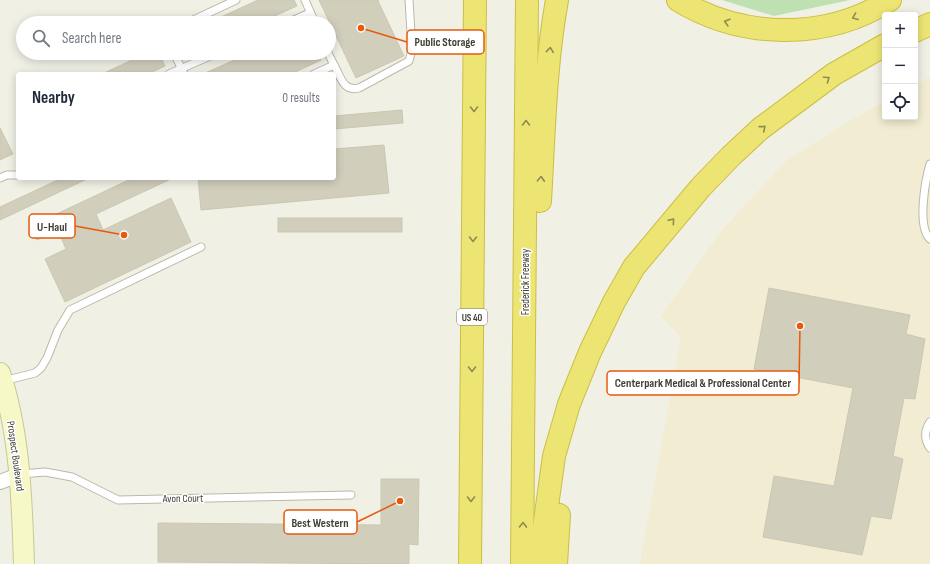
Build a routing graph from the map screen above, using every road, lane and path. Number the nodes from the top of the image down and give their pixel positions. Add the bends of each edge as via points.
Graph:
1 (236, 0) edge
2 (305, 0) edge
3 (409, 0) edge
4 (469, 0) edge
5 (475, 0) edge
6 (527, 0) edge
7 (557, 0) edge
8 (678, 0) edge
9 (890, 0) edge
10 (310, 13) junction
11 (202, 16) edge
12 (303, 16) edge
13 (312, 16) edge
14 (930, 24) edge
15 (918, 30) edge
16 (882, 46) edge
17 (178, 60) edge
18 (204, 60) edge
19 (332, 60) edge
20 (334, 65) junction
21 (474, 70) junction
22 (183, 71) edge
23 (318, 72) edge
24 (930, 164) edge
25 (16, 175) edge
26 (0, 178) edge
27 (930, 239) edge
28 (201, 247) dead end
29 (647, 250) junction
30 (2, 385) edge
31 (930, 422) edge
32 (930, 448) edge
33 (524, 456) junction
34 (21, 474) junction
35 (0, 482) edge
36 (351, 495) dead end
37 (24, 564) edge
38 (470, 564) edge
39 (522, 564) edge
40 (539, 564) edge
41 (556, 564) edge

1 - 11 lane
2 - 10 lane
3 - 20 lane via 412,49 409,61 352,90 346,87
4 - 21 highway, US 40
5 - 21 highway
33 -> 6 highway, Frederick Freeway
33 -> 7 highway via 547,84
9 -> 8 highway via 845,21 785,31 724,22
10 - 12 lane
10 - 13 lane
14 - 15 highway
29 -> 16 highway via 701,187 760,129 834,74
17 - 22 lane
18 - 22 lane
19 - 20 lane
20 - 23 lane
21 -> 38 highway, US 40
24 - 27 lane via 923,205 924,226
25 - 26 lane
28 - 30 lane via 70,310 41,368 35,373
29 - 40 highway via 634,266 614,302 569,404 554,456
29 - 41 highway via 640,272 597,357 578,410 566,459 559,511
30 - 34 street, Prospect Boulevard
31 - 32 lane via 925,435
39 -> 33 highway, Frederick Freeway
34 - 35 street
34 - 36 lane, Avon Court via 45,472 72,478 118,500
34 - 37 street, Prospect Boulevard

